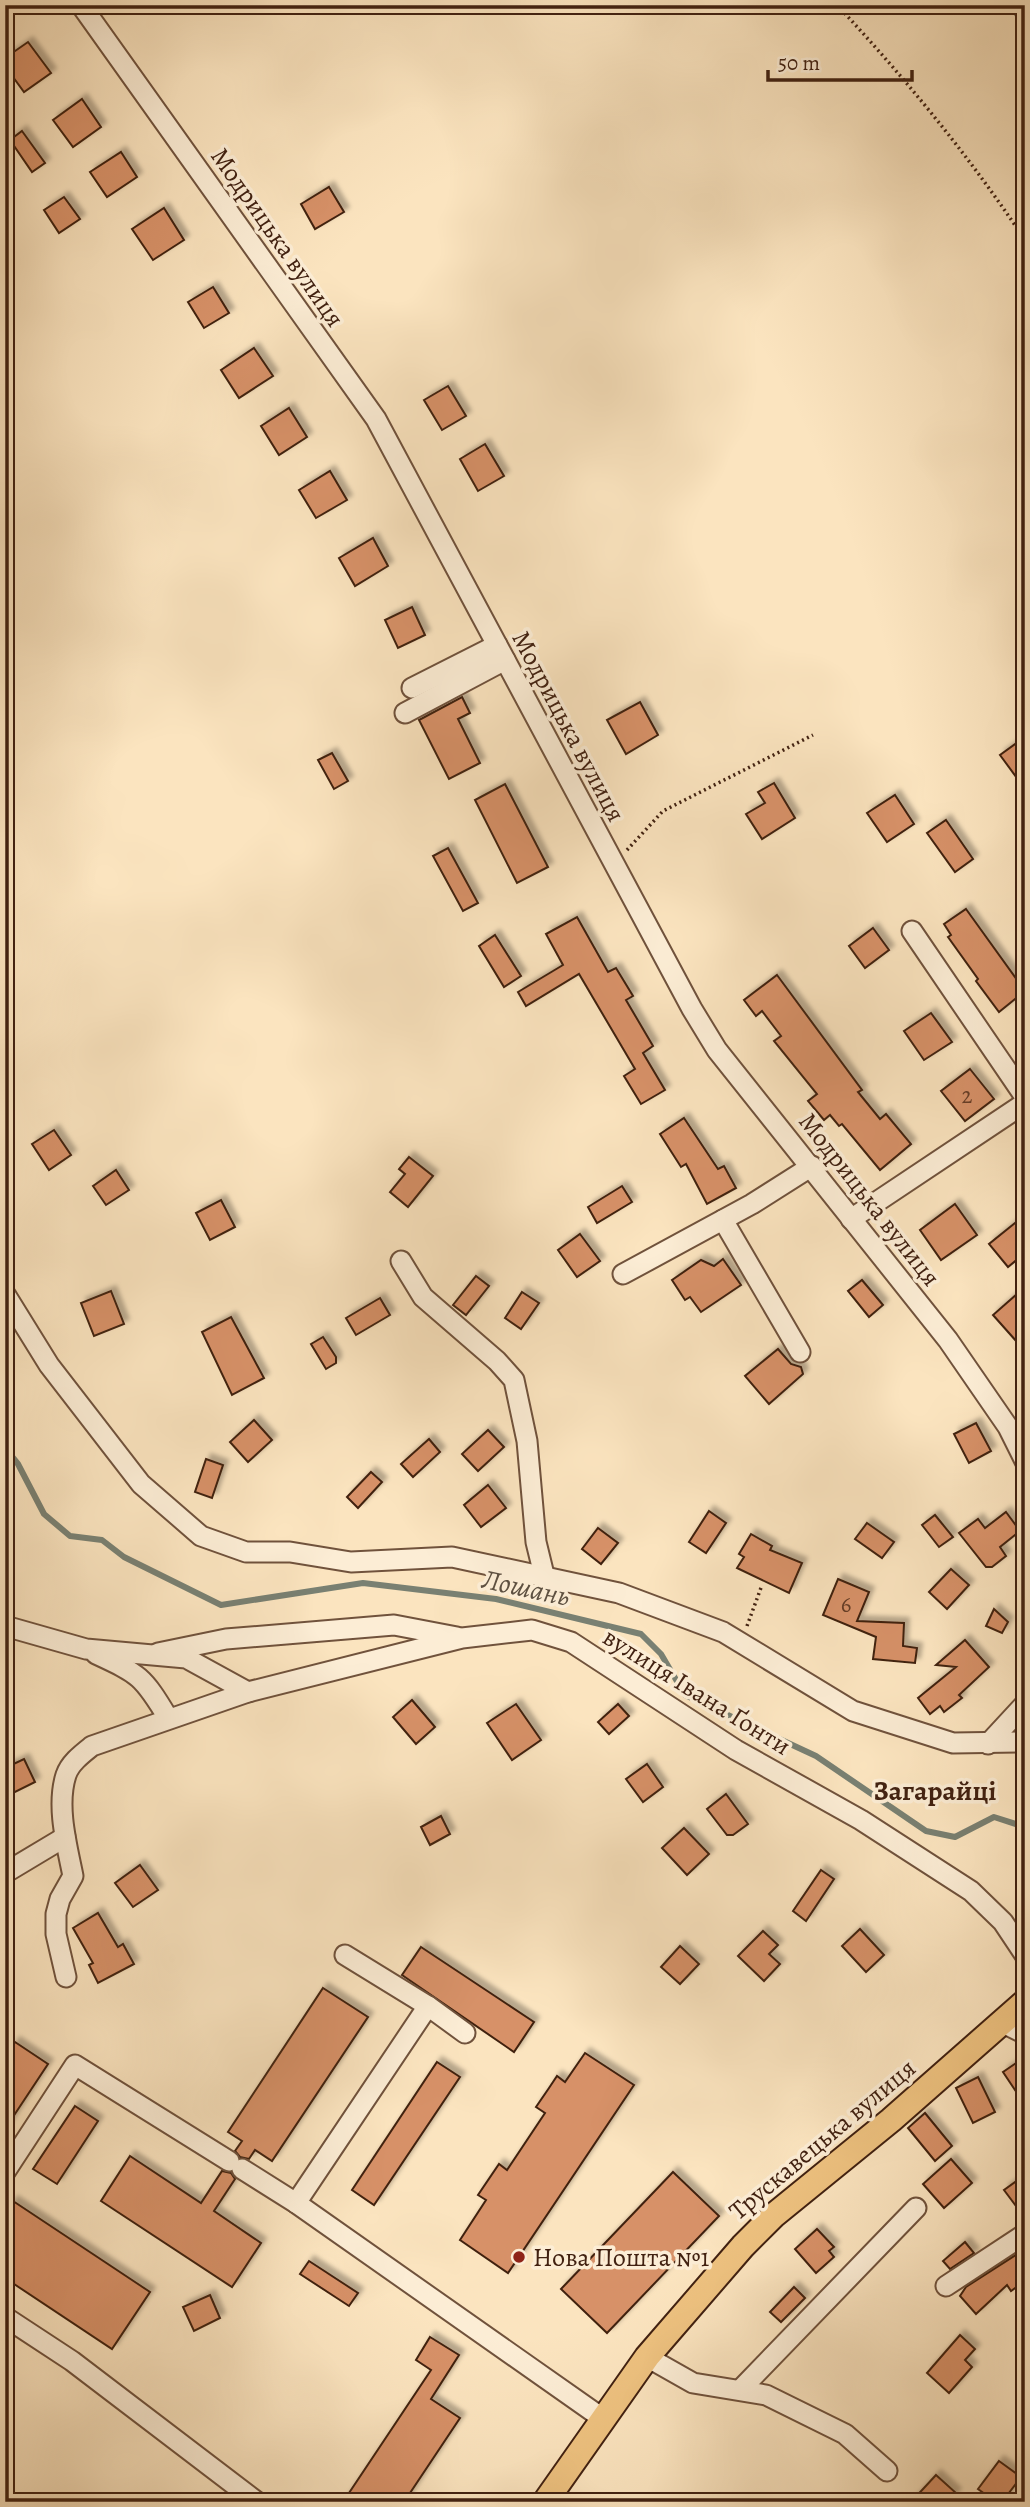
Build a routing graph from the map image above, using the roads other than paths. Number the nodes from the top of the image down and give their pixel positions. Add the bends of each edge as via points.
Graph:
1 (81, 5) edge
2 (500, 652) junction
3 (412, 688) dead end
4 (405, 713) dead end
5 (912, 931) dead end
6 (1025, 1097) edge
7 (1025, 1103) edge
8 (812, 1166) junction
9 (851, 1219) junction
10 (723, 1220) junction
11 (401, 1261) dead end
12 (623, 1274) dead end
13 (5, 1294) edge
14 (800, 1352) dead end
15 (1025, 1461) edge
16 (545, 1579) junction
17 (5, 1626) edge
18 (461, 1638) junction
19 (86, 1649) junction
20 (158, 1653) junction
21 (248, 1692) junction
22 (1025, 1704) edge
23 (168, 1718) junction
24 (1025, 1742) edge
25 (988, 1744) junction
26 (65, 1837) junction
27 (5, 1873) edge
28 (345, 1955) dead end
29 (1025, 1955) edge
30 (66, 1977) dead end
31 (1025, 2002) edge
32 (428, 2006) junction
33 (1014, 2028) edge
34 (465, 2033) dead end
35 (5, 2172) edge
36 (296, 2203) junction
37 (916, 2208) dead end
38 (1025, 2234) edge
39 (946, 2286) dead end
40 (5, 2317) edge
41 (647, 2357) junction
42 (741, 2389) junction
43 (601, 2418) junction
44 (887, 2471) dead end
45 (257, 2502) edge
46 (545, 2502) edge

1 - 2 street, Модрицька вулиця via 376,419
2 - 3 street
2 - 4 street
2 - 8 street, Модрицька вулиця via 692,1009 718,1050
5 - 6 street
7 - 9 street
8 - 9 street, Модрицька вулиця
8 - 10 street
9 - 15 street, Модрицька вулиця via 980,1383
10 - 12 street
10 - 14 street
11 - 16 street via 423,1297 514,1380
13 - 16 street, вулиця Івана Ґонти via 49,1364 141,1484 201,1536 246,1552 290,1552 351,1562 452,1557
16 - 25 street, вулиця Івана Ґонти via 619,1592 723,1632 853,1711 953,1743
17 - 19 street
18 - 20 street via 394,1625 226,1639
18 - 21 street, вулиця Івана Ґонти
18 - 29 street, вулиця Івана Ґонти via 532,1630 571,1642 736,1750 861,1820 971,1891 1003,1922
19 - 20 street
19 - 23 street via 136,1673
20 - 21 street via 186,1658
21 - 23 street, вулиця Івана Ґонти
22 - 25 street
23 - 26 street, вулиця Івана Ґонти via 92,1746 78,1757 66,1774
24 - 25 street, вулиця Івана Ґонти
26 - 27 street
26 - 30 street, вулиця Івана Ґонти via 74,1876 60,1899 56,1934
28 - 32 street
31 - 33 main road, Трускавецька вулиця
32 - 34 street
32 - 36 street
33 - 41 main road, Трускавецька вулиця via 773,2216
35 - 36 street via 75,2064
36 - 43 street
37 - 42 street
38 - 39 street
40 - 45 street via 72,2361
41 - 42 street via 693,2383
41 - 43 main road, Трускавецька вулиця
42 - 44 street via 766,2395 845,2434
43 - 46 main road, Трускавецька вулиця

